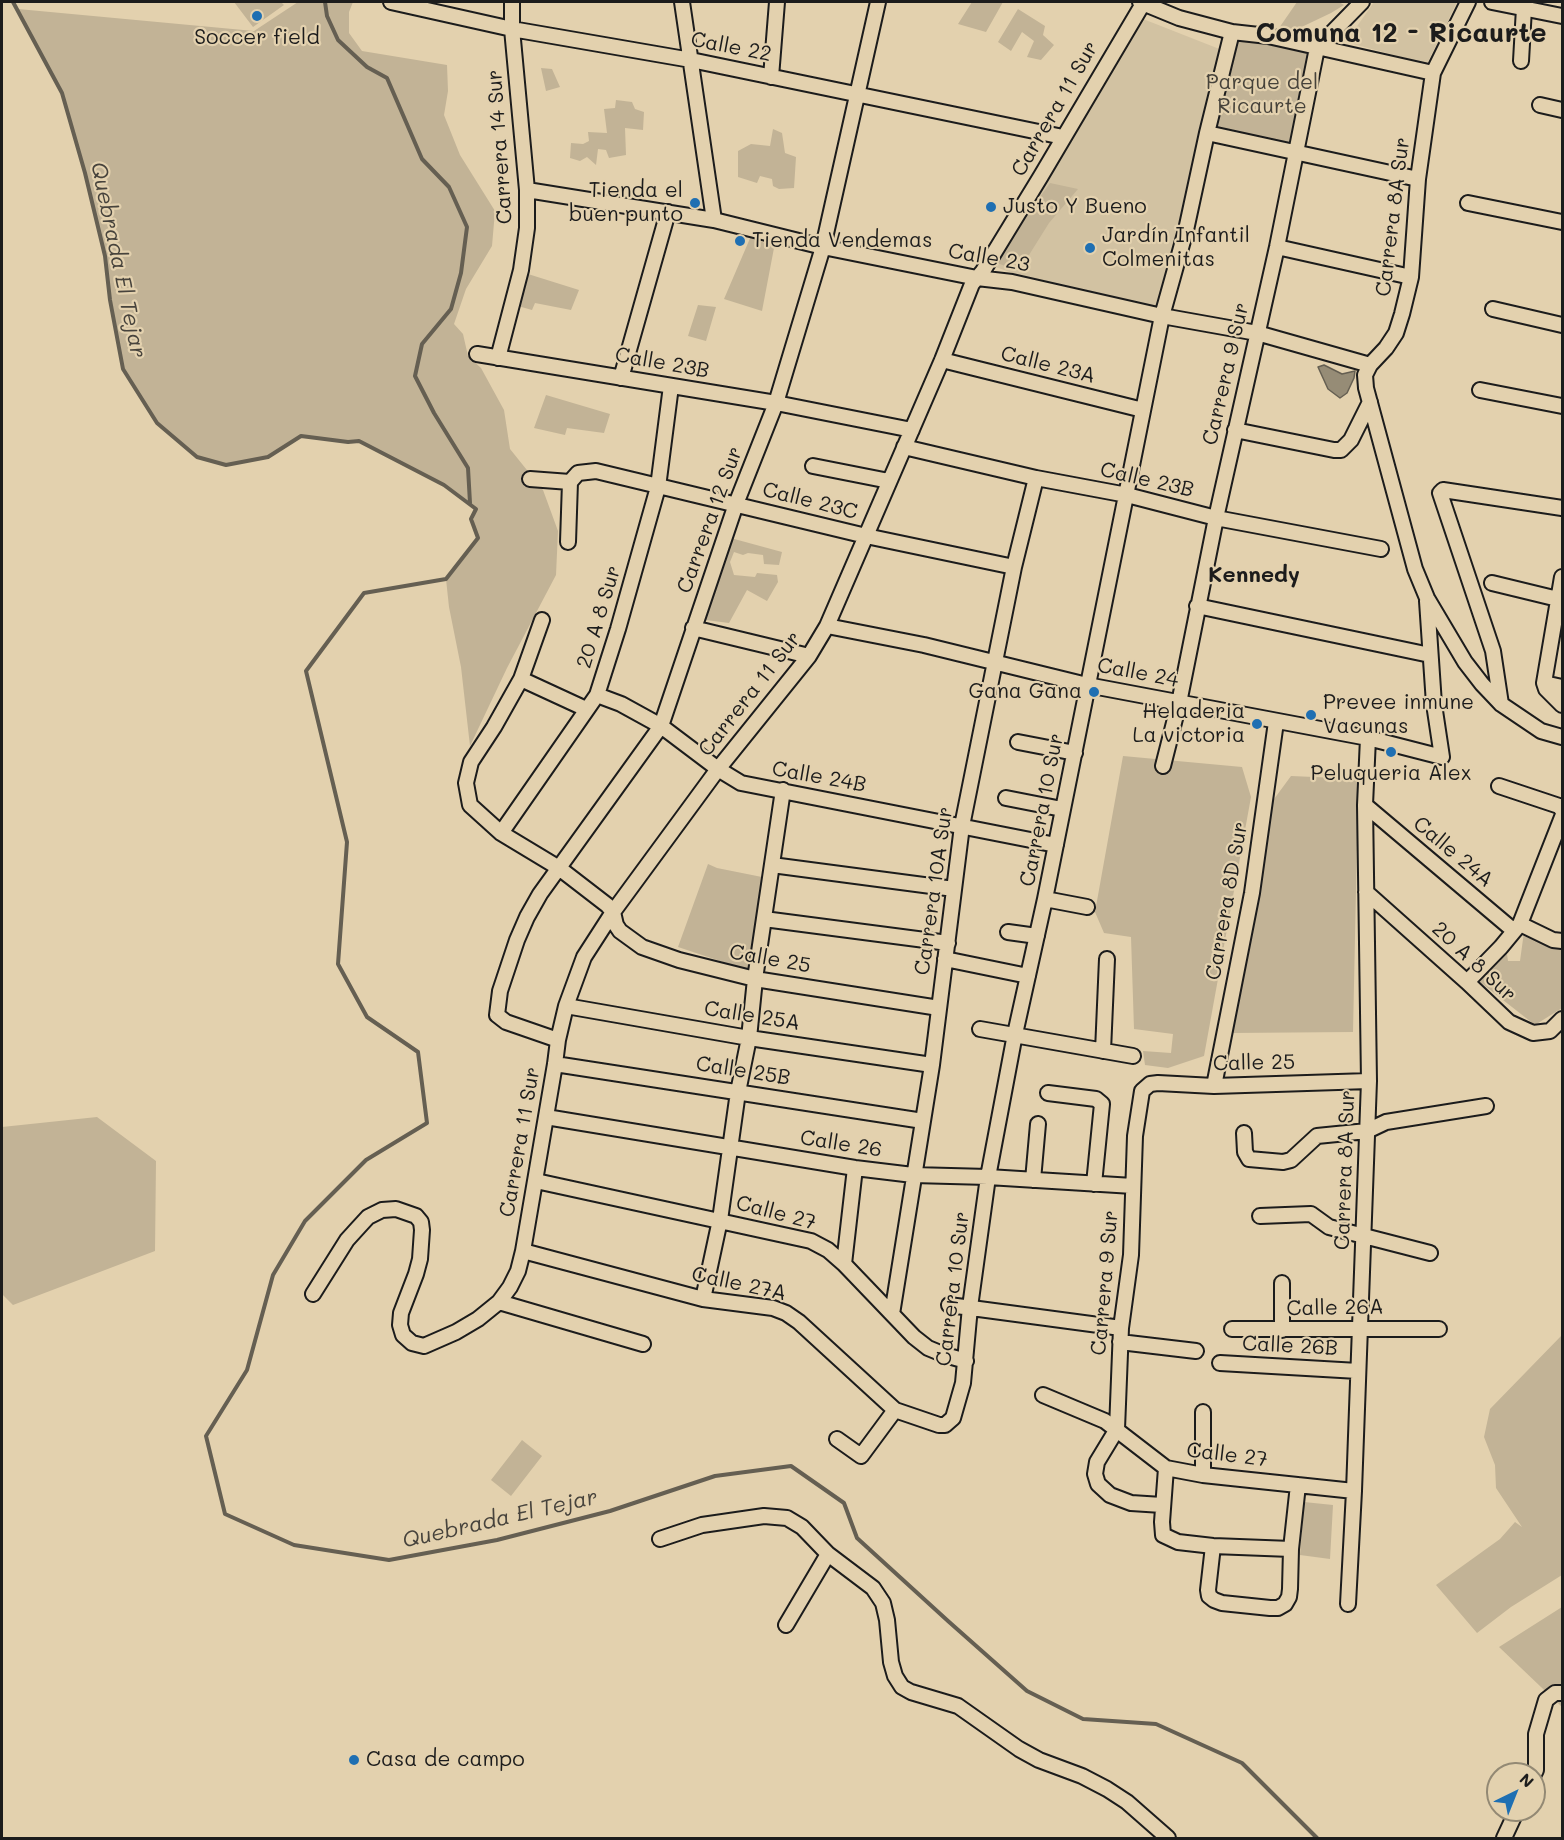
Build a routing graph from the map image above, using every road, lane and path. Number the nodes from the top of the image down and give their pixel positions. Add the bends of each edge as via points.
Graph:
1 (391, 2) edge
2 (512, 2) edge
3 (682, 2) edge
4 (777, 2) edge
5 (878, 2) edge
6 (1142, 2) edge
7 (1362, 2) edge
8 (1468, 2) edge
9 (1492, 2) edge
10 (1524, 8) junction
11 (1563, 16) edge
12 (512, 28) junction
13 (1232, 32) junction
14 (1317, 48) junction
15 (691, 60) junction
16 (1521, 61) dead end
17 (1433, 73) junction
18 (771, 77) junction
19 (858, 95) junction
20 (1540, 105) dead end
21 (1563, 110) edge
22 (1207, 133) junction
23 (1063, 137) junction
24 (1297, 152) junction
25 (1418, 179) junction
26 (527, 190) junction
27 (1468, 203) dead end
28 (668, 212) junction
29 (714, 220) junction
30 (1563, 222) edge
31 (823, 247) junction
32 (1277, 247) junction
33 (1411, 277) junction
34 (976, 278) junction
35 (1493, 309) dead end
36 (1162, 316) junction
37 (1563, 325) edge
38 (1257, 333) junction
39 (477, 354) dead end
40 (498, 358) junction
41 (942, 360) junction
42 (1370, 365) junction
43 (621, 378) junction
44 (671, 386) junction
45 (1480, 390) dead end
46 (1370, 402) junction
47 (776, 404) junction
48 (1563, 406) edge
49 (1143, 410) junction
50 (912, 430) junction
51 (1234, 430) junction
52 (904, 447) junction
53 (813, 466) dead end
54 (1036, 478) junction
55 (530, 479) dead end
56 (570, 482) junction
57 (889, 482) junction
58 (658, 487) junction
59 (1127, 495) junction
60 (736, 504) junction
61 (1563, 508) edge
62 (1216, 518) junction
63 (866, 536) junction
64 (568, 542) dead end
65 (1381, 549) dead end
66 (1014, 567) junction
67 (1563, 576) edge
68 (1492, 583) dead end
69 (1427, 598) junction
70 (1560, 599) edge
71 (1197, 606) junction
72 (542, 620) dead end
73 (827, 626) junction
74 (693, 628) junction
75 (1430, 655) junction
76 (809, 656) junction
77 (996, 663) junction
78 (521, 679) junction
79 (1544, 683) junction
80 (1087, 685) junction
81 (1563, 687) edge
82 (597, 695) junction
83 (1179, 703) junction
84 (1501, 704) junction
85 (1563, 705) edge
86 (586, 709) junction
87 (1276, 722) junction
88 (661, 726) junction
89 (1563, 737) edge
90 (1368, 738) junction
91 (1018, 742) dead end
92 (1075, 753) junction
93 (1163, 766) dead end
94 (718, 769) junction
95 (1499, 786) dead end
96 (783, 790) junction
97 (1006, 798) dead end
98 (1365, 805) junction
99 (1062, 809) junction
100 (1563, 810) edge
101 (1563, 818) edge
102 (962, 826) junction
103 (501, 833) junction
104 (1056, 845) junction
105 (772, 866) junction
106 (559, 868) junction
107 (954, 888) junction
108 (1366, 892) junction
109 (1045, 899) junction
110 (1087, 907) dead end
111 (613, 912) junction
112 (764, 919) junction
113 (1516, 927) junction
114 (1008, 932) dead end
115 (1037, 936) junction
116 (1563, 941) edge
117 (948, 943) junction
118 (1107, 958) dead end
119 (945, 959) junction
120 (1028, 976) junction
121 (755, 979) junction
122 (1467, 982) junction
123 (566, 1006) junction
124 (939, 1008) junction
125 (1563, 1019) edge
126 (980, 1029) dead end
127 (1015, 1034) junction
128 (749, 1038) junction
129 (558, 1040) junction
130 (1103, 1051) junction
131 (1133, 1056) dead end
132 (555, 1064) junction
133 (932, 1065) junction
134 (1369, 1081) junction
135 (1214, 1086) junction
136 (1142, 1091) joint
137 (738, 1092) junction
138 (1048, 1093) dead end
139 (1486, 1106) dead end
140 (546, 1117) junction
141 (923, 1121) junction
142 (1038, 1124) dead end
143 (1367, 1131) junction
144 (1244, 1133) dead end
145 (730, 1147) junction
146 (855, 1168) junction
147 (914, 1175) junction
148 (988, 1177) junction
149 (1033, 1180) junction
150 (536, 1181) junction
151 (1094, 1184) junction
152 (1134, 1186) junction
153 (1260, 1216) dead end
154 (720, 1220) junction
155 (1363, 1235) junction
156 (523, 1251) junction
157 (1430, 1254) dead end
158 (844, 1264) junction
159 (1282, 1283) dead end
160 (314, 1294) dead end
161 (703, 1299) junction
162 (499, 1302) junction
163 (949, 1305) dead end
164 (970, 1307) junction
165 (892, 1314) junction
166 (1360, 1328) junction
167 (1232, 1329) dead end
168 (1439, 1329) dead end
169 (1282, 1330) junction
170 (1120, 1335) junction
171 (643, 1344) dead end
172 (1196, 1351) dead end
173 (966, 1361) junction
174 (1220, 1363) dead end
175 (1358, 1371) junction
176 (1043, 1395) dead end
177 (895, 1410) junction
178 (1203, 1412) dead end
179 (949, 1423) joint
180 (1117, 1429) junction
181 (837, 1439) dead end
182 (1166, 1468) junction
183 (1203, 1475) junction
184 (1298, 1485) junction
185 (1354, 1491) junction
186 (1162, 1505) junction
187 (660, 1539) dead end
188 (1213, 1546) junction
189 (1291, 1550) junction
190 (828, 1554) junction
191 (1348, 1604) dead end
192 (786, 1625) dead end
193 (1563, 1694) edge
194 (1536, 1762) edge
195 (1512, 1822) edge
196 (1168, 1839) edge
197 (1504, 1839) edge

1 - 12 street, Calle 22
2 - 12 street, Carrera 14 Sur
3 - 15 street
4 - 18 street
5 - 19 street, Carrera 12 Sur
6 - 13 street via 1179,18
6 - 23 street, Carrera 11 Sur
7 - 14 street
8 - 17 street
9 - 10 street
10 - 11 street
10 - 16 street
12 - 15 street, Calle 22
12 - 26 street, Carrera 14 Sur
13 - 14 street
13 - 22 street, Carrera 10 Sur
14 - 17 street
14 - 24 street, Carrera 9 Sur
15 - 18 street, Calle 22
15 - 29 street
17 - 25 street, Carrera 8A Sur
18 - 19 street, Calle 22
19 - 23 street, Calle 22
19 - 31 street, Carrera 12 Sur
20 - 21 street
22 - 24 street
22 - 36 street, Carrera 10 Sur
23 - 34 street, Carrera 11 Sur
24 - 25 street
24 - 32 street, Carrera 9 Sur
25 - 33 street, Carrera 8A Sur
26 - 28 street, Calle 23
26 - 40 street, Carrera 14 Sur via 527,228 520,270
27 - 30 street
28 - 29 street, Calle 23
28 - 43 street
29 - 31 street, Calle 23
31 - 34 street, Calle 23
31 - 47 street, Carrera 12 Sur
32 - 33 street
32 - 38 street, Carrera 9 Sur
33 - 42 street, Carrera 8A Sur via 1396,333
34 - 36 street, Calle 23 via 1012,282
34 - 41 street, Carrera 11 Sur
35 - 37 street
36 - 38 street, Calle 23
36 - 49 street, Carrera 10 Sur
38 - 42 street, Calle 23
38 - 51 street, Carrera 9 Sur
39 - 40 street, Calle 23B
40 - 43 street, Calle 23B
41 - 49 street, Calle 23A
41 - 50 street, Carrera 11 Sur
42 - 46 street via 1365,375
43 - 44 street, Calle 23B
44 - 47 street, Calle 23B
44 - 58 street, 20 A 8 Sur
45 - 48 street
46 - 51 street via 1351,440 1341,450
46 - 69 street via 1415,569
47 - 50 street, Calle 23B
47 - 60 street, Carrera 12 Sur
49 - 59 street, Carrera 10 Sur
50 - 52 street, Carrera 11 Sur
51 - 62 street, Carrera 9 Sur
52 - 54 street, Calle 23B
52 - 57 street, Carrera 11 Sur
53 - 57 street
54 - 59 street, Calle 23B
54 - 66 street, Carrera 10A Sur
55 - 56 street, Calle 23C
56 - 58 street, Calle 23C via 578,473 596,471
56 - 64 street
57 - 63 street, Carrera 11 Sur
58 - 60 street, Calle 23C
58 - 82 street, 20 A 8 Sur
59 - 62 street, Calle 23B
59 - 80 street, Carrera 10 Sur
60 - 63 street, Calle 23C
60 - 74 street, Carrera 12 Sur
61 - 84 street via 1443,490 1440,493 1493,651
62 - 65 street, Calle 23B
62 - 71 street, Carrera 9 Sur
63 - 66 street, Calle 23C
63 - 73 street, Carrera 11 Sur
66 - 77 street, Carrera 10A Sur
67 - 70 street
68 - 70 street
69 - 75 street
69 - 84 street via 1465,662
70 - 79 street
71 - 75 street
71 - 83 street, Carrera 9 Sur
72 - 78 street
73 - 76 street, Carrera 11 Sur
73 - 77 street, Calle 24
74 - 76 street
74 - 88 street, Carrera 12 Sur
75 - 90 street, Calle 24 via 1442,757
76 - 94 street, Carrera 11 Sur
77 - 80 street, Calle 24
77 - 102 street, Carrera 10A Sur
78 - 86 street
78 - 103 street via 471,762 466,783 470,805
79 - 81 street
79 - 85 street
80 - 83 street, Calle 24
80 - 92 street, Carrera 10 Sur
82 - 86 street, 20 A 8 Sur
82 - 88 street, Calle 24B
83 - 87 street, Calle 24
83 - 93 street, Carrera 9 Sur
84 - 89 street via 1541,731
86 - 103 street, 20 A 8 Sur
87 - 90 street, Calle 24
87 - 135 street, Carrera 8D Sur via 1252,893
88 - 94 street, Calle 24B
88 - 106 street, Carrera 12 Sur
90 - 98 street, Carrera 8A Sur
91 - 92 street
92 - 99 street, Carrera 10 Sur
94 - 96 street, Calle 24B via 741,783
94 - 111 street, Carrera 11 Sur
95 - 100 street
96 - 102 street, Calle 24B
96 - 105 street
97 - 99 street
98 - 108 street, Carrera 8A Sur
98 - 113 street, Calle 24A
99 - 104 street, Carrera 10 Sur
101 - 113 street
102 - 104 street, Calle 24B
102 - 107 street, Carrera 10A Sur
103 - 106 street
104 - 109 street, Carrera 10 Sur
105 - 107 street
105 - 112 street
106 - 111 street
106 - 129 street, Carrera 12 Sur via 520,932 500,991 497,1015 506,1022
107 - 117 street, Carrera 10A Sur
108 - 122 street, 20 A 8 Sur
108 - 134 street, Carrera 8A Sur
109 - 110 street
109 - 115 street, Carrera 10 Sur
111 - 121 street, Calle 25 via 620,931 642,947
111 - 123 street, Carrera 11 Sur via 584,957
112 - 117 street
112 - 121 street
113 - 116 street, Calle 24A
113 - 122 street
114 - 115 street
115 - 120 street, Carrera 10 Sur
117 - 119 street, Carrera 10A Sur
118 - 130 street
119 - 120 street
119 - 124 street, Carrera 10A Sur
120 - 127 street, Carrera 10 Sur
121 - 124 street, Calle 25
121 - 128 street
122 - 125 street, 20 A 8 Sur via 1509,1022 1533,1033 1550,1031
123 - 128 street, Calle 25A
123 - 129 street, Carrera 11 Sur
124 - 133 street, Carrera 10A Sur
126 - 127 street
127 - 130 street
127 - 148 street, Carrera 10 Sur
128 - 133 street, Calle 25A
128 - 137 street
129 - 132 street, Carrera 11 Sur
130 - 131 street
132 - 137 street, Calle 25B
132 - 140 street, Carrera 11 Sur
133 - 141 street, Carrera 10A Sur
134 - 135 street, Calle 25
134 - 143 street, Carrera 8A Sur
135 - 136 street, Calle 25 via 1158,1083
136 - 152 street, Carrera 9 Sur via 1135,1136
137 - 141 street, Calle 25B
137 - 145 street
138 - 151 street via 1096,1099 1102,1104
139 - 143 street via 1386,1122
140 - 145 street, Calle 26
140 - 150 street, Carrera 11 Sur
141 - 147 street, Carrera 10A Sur
142 - 149 street
143 - 144 street via 1317,1136 1291,1160 1283,1162 1249,1159
143 - 155 street, Carrera 8A Sur
145 - 146 street, Calle 26
145 - 154 street
146 - 147 street, Calle 26
146 - 158 street
147 - 148 street, Calle 26
147 - 165 street, Carrera 10A Sur
148 - 149 street, Calle 26
148 - 164 street, Carrera 10 Sur
149 - 151 street, Calle 26
150 - 154 street, Calle 27
150 - 156 street, Carrera 11 Sur
151 - 152 street, Calle 26
152 - 170 street, Carrera 9 Sur via 1131,1256
153 - 155 street via 1311,1214 1327,1226
154 - 158 street, Calle 27 via 811,1241
154 - 161 street
155 - 157 street
155 - 166 street, Carrera 8A Sur
156 - 161 street, Calle 27A
156 - 162 street, Carrera 11 Sur via 518,1271
158 - 165 street, Calle 27
159 - 169 street
160 - 162 street, Carrera 11 Sur via 347,1240 368,1217 396,1209 409,1212 421,1222 422,1230 420,1259 401,1313 403,1335 424,1346 456,1332
161 - 177 street, Calle 27A via 786,1313
162 - 171 street
163 - 164 street
164 - 170 street
164 - 173 street, Carrera 10 Sur
165 - 173 street, Calle 27 via 928,1348
166 - 168 street, Calle 26A
166 - 169 street, Calle 26A
166 - 175 street, Carrera 8A Sur
167 - 169 street, Calle 26A
170 - 172 street
170 - 180 street, Carrera 9 Sur
173 - 179 street, Carrera 10 Sur via 956,1412
174 - 175 street, Calle 26B
175 - 185 street, Carrera 8A Sur
176 - 180 street, Calle 27
177 - 179 street, Calle 27A via 939,1425
177 - 181 street via 861,1456
178 - 183 street
180 - 182 street, Calle 27
180 - 186 street, Carrera 9 Sur via 1097,1462 1098,1484 1131,1503
182 - 183 street, Calle 27
182 - 186 street
183 - 184 street, Calle 27
184 - 185 street, Calle 27
184 - 189 street
185 - 191 street, Carrera 8A Sur
186 - 188 street via 1163,1535 1178,1542
187 - 190 street via 732,1519 787,1518 802,1527
188 - 189 street
188 - 189 street via 1209,1596 1222,1603 1270,1608 1285,1604 1289,1597
190 - 192 street
190 - 196 street via 873,1588 883,1603 891,1662 902,1687 958,1706 1019,1749 1107,1789
193 - 194 street via 1555,1693 1546,1700 1536,1734
195 - 197 street

